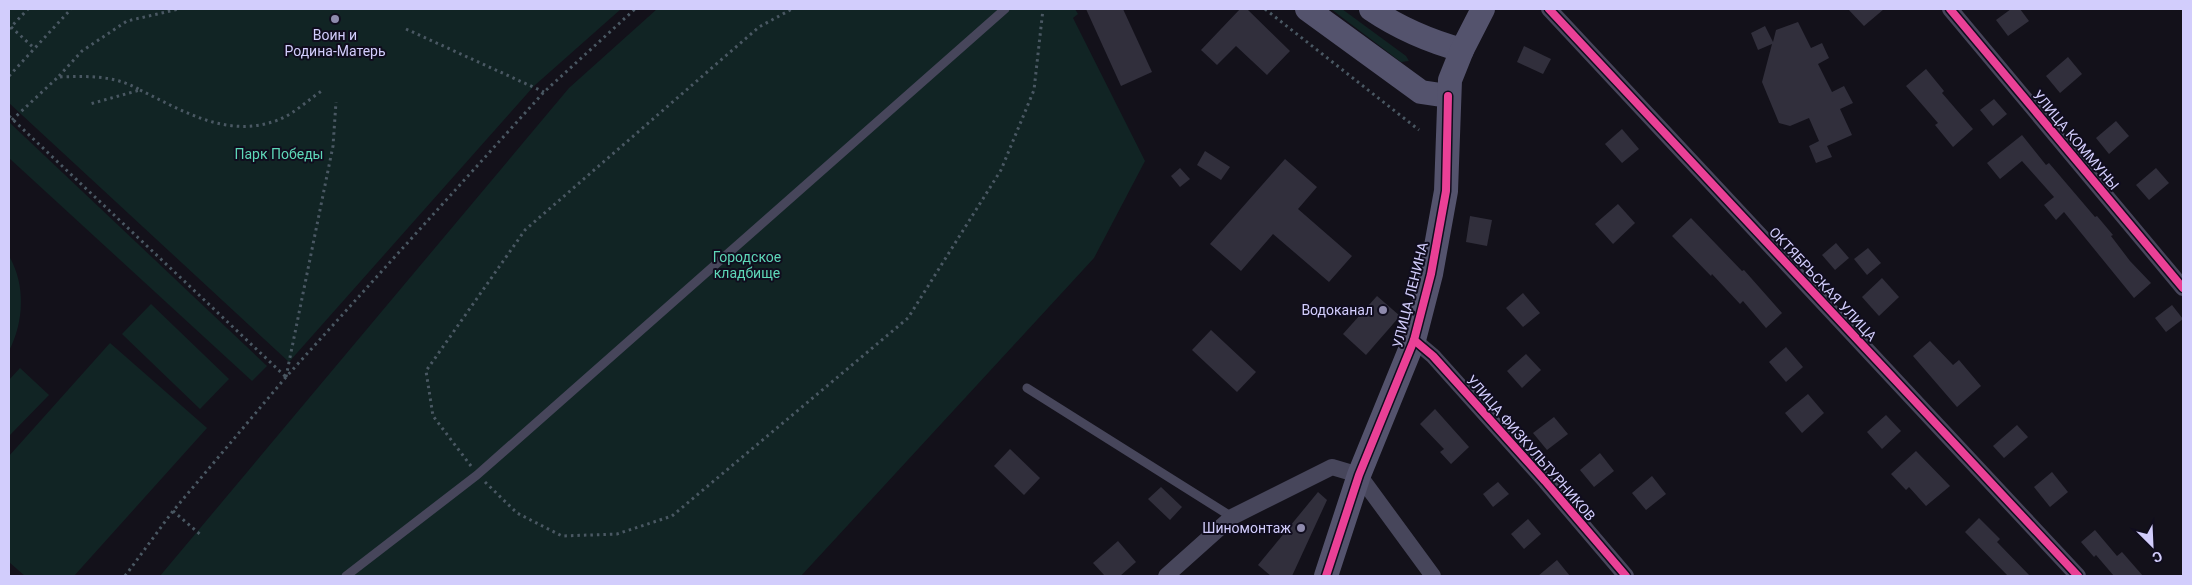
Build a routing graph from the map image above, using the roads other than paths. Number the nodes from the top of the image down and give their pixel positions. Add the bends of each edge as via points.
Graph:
1 (1005, 9) edge
2 (1307, 9) edge
3 (1371, 9) edge
4 (1483, 9) edge
5 (1549, 9) edge
6 (1950, 9) edge
7 (1462, 50) junction
8 (1448, 96) junction
9 (2183, 288) edge
10 (1414, 340) junction
11 (1027, 388) dead end
12 (1359, 475) junction
13 (1232, 517) junction
14 (346, 576) edge
15 (1166, 576) edge
16 (1326, 576) edge
17 (1433, 576) edge
18 (1626, 576) edge
19 (2078, 576) edge

1 - 14 lane via 477,475
2 - 8 street via 1421,92
3 - 7 street via 1392,24
4 - 7 street
5 - 19 street, ОКТЯБРЬСКАЯ УЛИЦА
6 - 9 street, УЛИЦА КОММУНЫ
7 - 8 street, УЛИЦА ЛЕНИНА via 1450,80
8 - 10 street, УЛИЦА ЛЕНИНА via 1446,191 1431,274
10 - 12 street, УЛИЦА ЛЕНИНА
10 - 18 street, УЛИЦА ФИЗКУЛЬТУРНИКОВ via 1433,356
11 - 13 lane
12 - 13 street via 1332,466
12 - 16 street, УЛИЦА ЛЕНИНА
12 - 17 street
13 - 15 street

